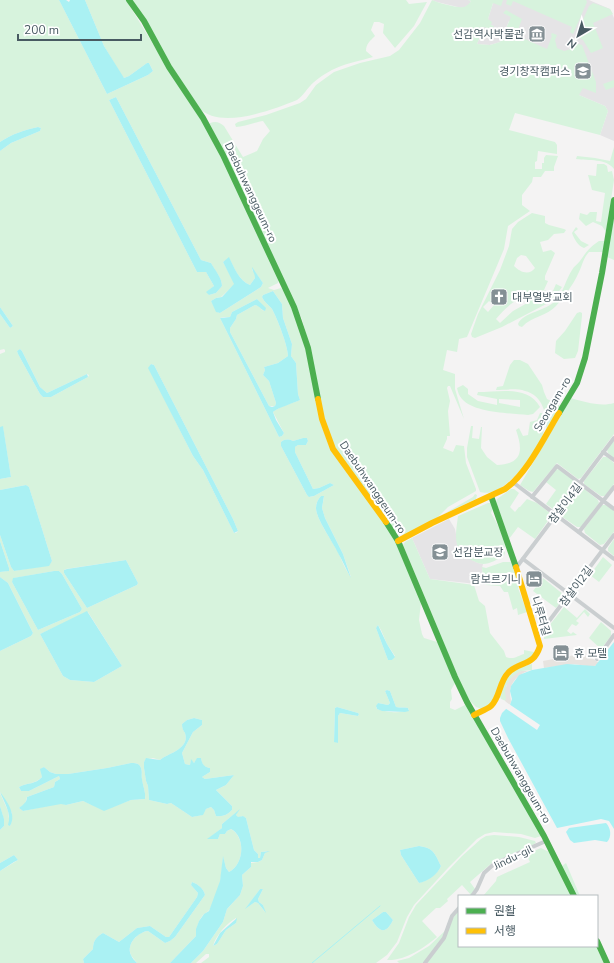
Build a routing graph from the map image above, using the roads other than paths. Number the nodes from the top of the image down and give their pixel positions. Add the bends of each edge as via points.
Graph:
1 (129, 0) edge
2 (614, 200) edge
3 (614, 438) edge
4 (603, 452) junction
5 (614, 460) edge
6 (514, 483) junction
7 (580, 483) junction
8 (614, 487) edge
9 (491, 496) junction
10 (532, 497) junction
11 (603, 500) junction
12 (614, 509) edge
13 (556, 514) junction
14 (579, 532) junction
15 (614, 535) edge
16 (398, 541) junction
17 (603, 550) junction
18 (523, 559) junction
19 (614, 559) edge
20 (516, 568) junction
21 (569, 594) junction
22 (614, 628) edge
23 (614, 636) edge
24 (537, 637) junction
25 (597, 659) dead end
26 (474, 715) junction
27 (546, 841) junction
28 (473, 895) edge
29 (573, 895) edge
30 (458, 909) edge
31 (598, 944) edge
32 (425, 963) edge
33 (607, 963) edge

1 - 16 main road, Daebuhwanggeum-ro via 203,118 223,155 294,307 308,348 322,419 333,449
2 - 6 main road, Seongam-ro via 581,372 530,461
3 - 4 street, 참살이4길
4 - 5 street
4 - 7 street, 참살이4길
6 - 9 main road, Seongam-ro
6 - 10 street
7 - 10 street via 557,466
7 - 11 street
7 - 13 street, 참살이4길
8 - 11 street
9 - 16 main road, Seongam-ro
9 - 20 main road, 나루터길
10 - 13 street
11 - 12 street
11 - 14 street
13 - 14 street
13 - 18 street, 참살이4길
14 - 17 street
15 - 17 street, 참살이2길
16 - 26 main road, Daebuhwanggeum-ro via 455,677
17 - 19 street
17 - 21 street, 참살이2길
18 - 20 street, 참살이4길
18 - 21 street
20 - 24 main road, 나루터길
21 - 22 street
21 - 24 street, 참살이2길
23 - 25 street
24 - 26 main road, 나루터길 via 540,646 536,657 507,674 492,705
26 - 27 main road, Daebuhwanggeum-ro
27 - 28 street, Jindu-gil via 494,864 484,873
27 - 29 main road, Daebuhwanggeum-ro
30 - 32 street via 452,916 444,938
31 - 33 main road

